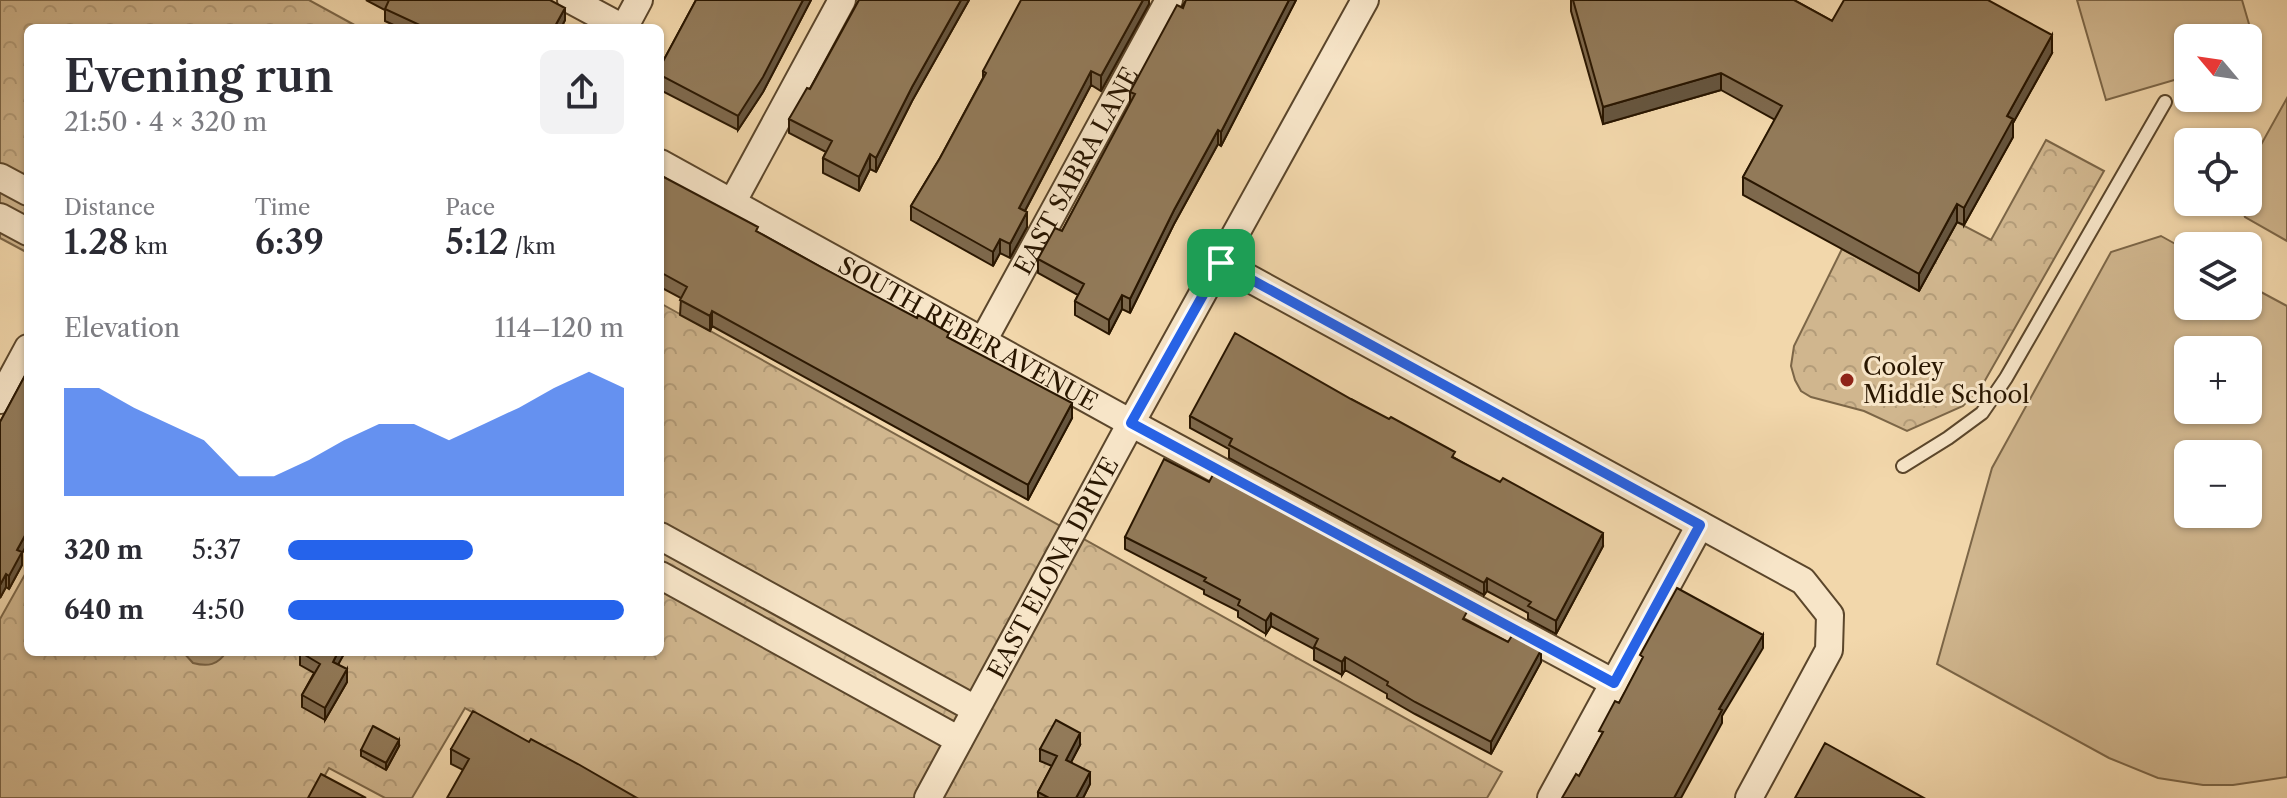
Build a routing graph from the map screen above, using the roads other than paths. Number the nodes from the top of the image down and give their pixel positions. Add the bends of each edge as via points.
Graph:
1 (571, 0) edge
2 (639, 0) edge
3 (842, 0) edge
4 (1169, 0) edge
5 (1365, 0) edge
6 (616, 24) edge
7 (626, 24) edge
8 (2165, 102) dead end
9 (664, 165) edge
10 (0, 177) edge
11 (24, 190) edge
12 (732, 203) junction
13 (0, 217) edge
14 (24, 230) edge
15 (1221, 263) junction
16 (983, 341) junction
17 (24, 355) edge
18 (0, 400) edge
19 (1131, 423) junction
20 (1903, 466) dead end
21 (1700, 525) junction
22 (664, 538) edge
23 (664, 577) edge
24 (1614, 683) junction
25 (975, 709) junction
26 (959, 740) junction
27 (928, 798) edge
28 (1551, 798) edge
29 (1749, 798) edge

1 - 6 street
2 - 7 street
3 - 12 street
4 - 16 street, EAST SABRA LANE
5 - 15 street, EAST ELONA DRIVE
8 - 20 lane via 1982,413
9 - 12 street, SOUTH REBER AVENUE
10 - 11 street
12 - 16 street, SOUTH REBER AVENUE
13 - 14 street
15 - 19 street, EAST ELONA DRIVE
15 - 21 street
16 - 19 street, SOUTH REBER AVENUE
17 - 18 street
19 - 24 street, SOUTH REBER AVENUE
19 - 25 street, EAST ELONA DRIVE
21 - 24 street
21 - 29 street via 1803,581 1830,615 1829,650
22 - 25 street
23 - 26 street
24 - 28 street
25 - 26 street, EAST ELONA DRIVE
26 - 27 street, EAST ELONA DRIVE

